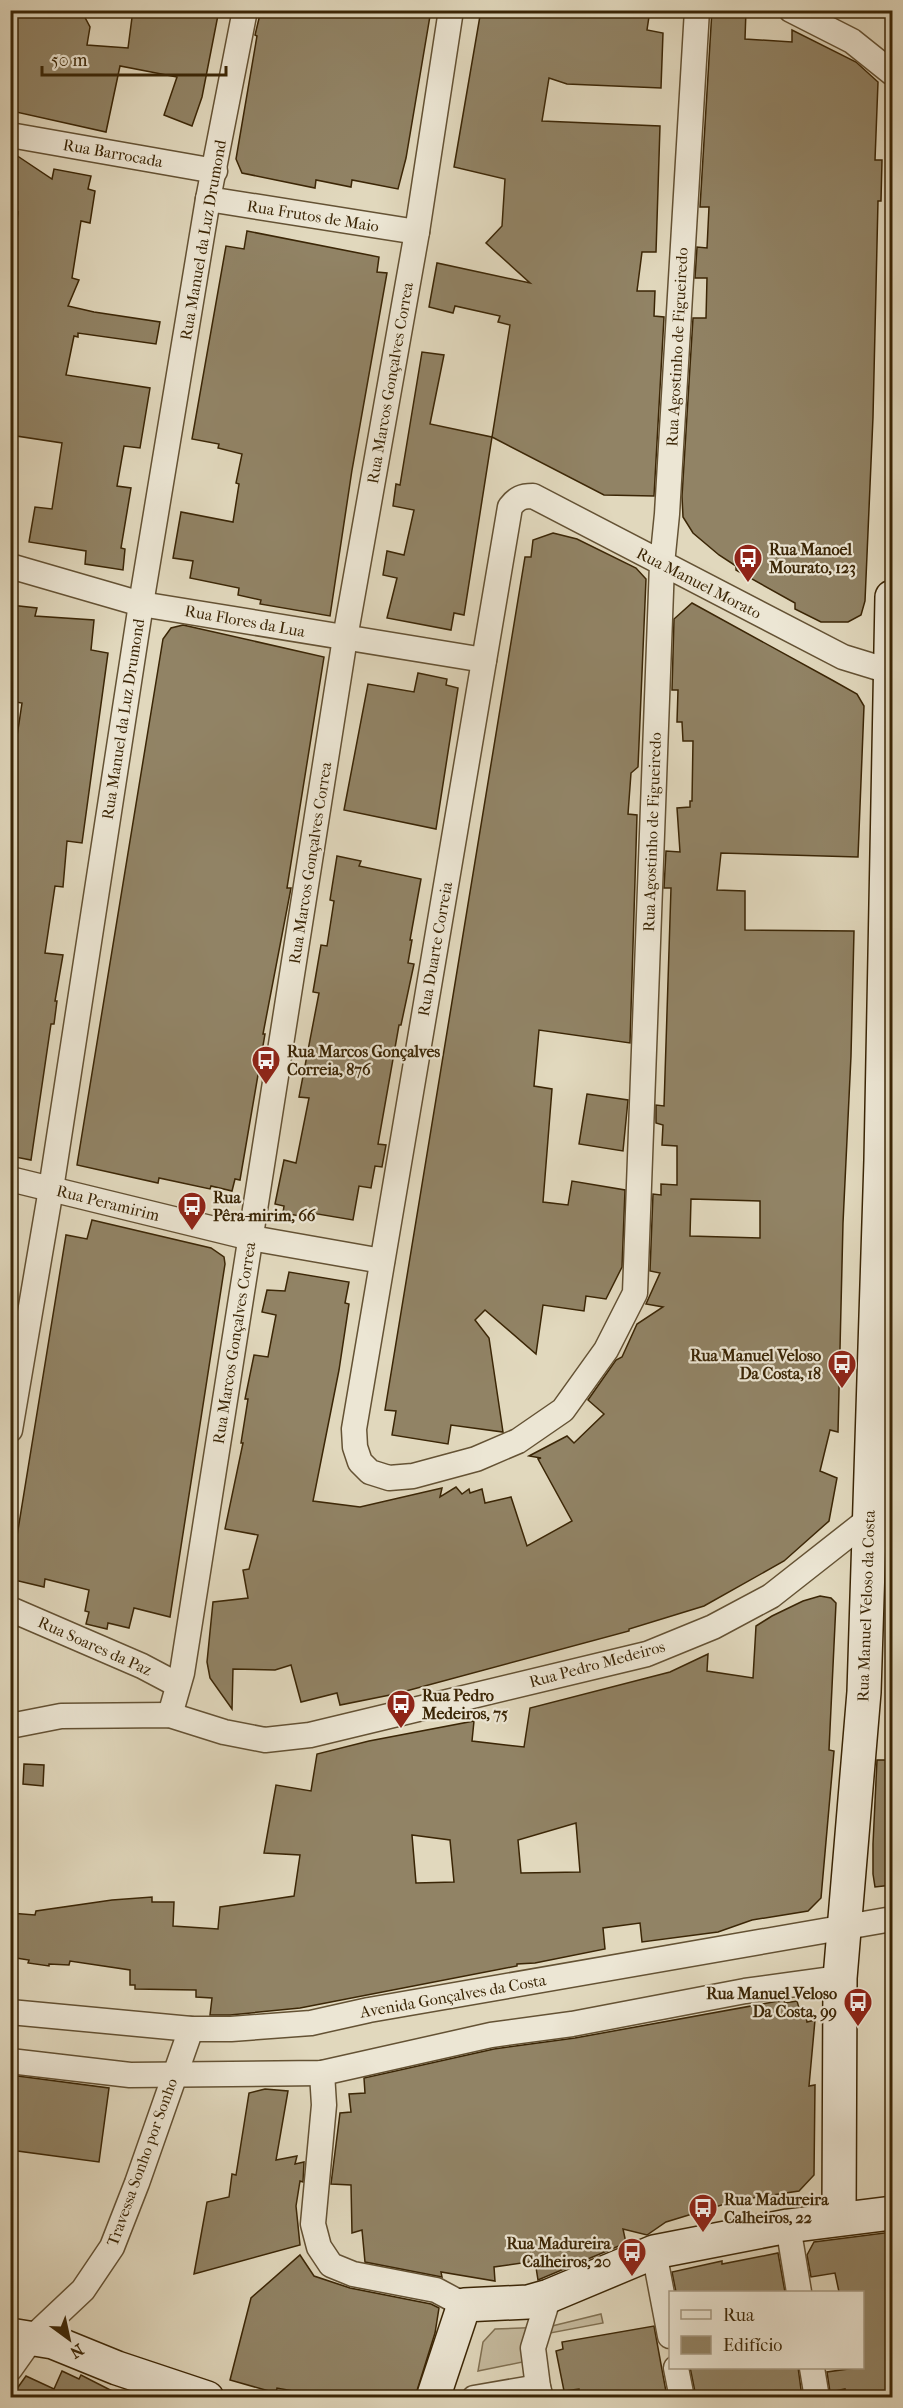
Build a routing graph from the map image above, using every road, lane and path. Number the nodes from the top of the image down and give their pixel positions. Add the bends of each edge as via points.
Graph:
1 (246, 10) edge
2 (451, 10) edge
3 (697, 10) edge
4 (792, 10) edge
5 (892, 73) edge
6 (10, 135) edge
7 (215, 171) junction
8 (208, 199) junction
9 (417, 232) junction
10 (510, 507) joint
11 (662, 564) junction
12 (10, 566) edge
13 (892, 597) edge
14 (141, 604) junction
15 (345, 638) junction
16 (484, 660) junction
17 (891, 672) edge
18 (10, 1179) edge
19 (51, 1189) junction
20 (251, 1238) junction
21 (382, 1261) junction
22 (10, 1430) edge
23 (360, 1462) joint
24 (869, 1519) junction
25 (10, 1609) edge
26 (178, 1685) junction
27 (170, 1715) junction
28 (10, 1726) edge
29 (892, 1919) edge
30 (845, 1929) junction
31 (840, 1978) junction
32 (10, 2012) edge
33 (191, 2029) junction
34 (10, 2061) edge
35 (322, 2073) junction
36 (175, 2075) junction
37 (892, 2213) edge
38 (839, 2218) junction
39 (788, 2226) junction
40 (654, 2252) junction
41 (799, 2291) edge
42 (549, 2296) junction
43 (464, 2305) junction
44 (669, 2332) edge
45 (21, 2337) edge
46 (676, 2369) edge
47 (812, 2369) edge
48 (10, 2370) edge
49 (172, 2392) edge
50 (539, 2392) edge
51 (207, 2397) edge
52 (434, 2397) edge
53 (474, 2397) edge
54 (682, 2397) edge
55 (817, 2397) edge

1 - 7 street, Rua Manuel da Luz Drumond
2 - 9 street, Rua Marcos Gonçalves Correa
3 - 11 street, Rua Agostinho de Figueiredo
4 - 5 street via 852,41
6 - 7 street, Rua Barrocada
7 - 8 street, Rua Manuel da Luz Drumond
8 - 9 street, Rua Frutos de Maio
8 - 14 street, Rua Manuel da Luz Drumond
9 - 15 street, Rua Marcos Gonçalves Correa
10 - 11 street, Rua Manuel Morato via 515,500 533,496
10 - 16 street, Rua Duarte Correia
11 - 17 street, Rua Manuel Morato via 843,657
11 - 23 street, Rua Agostinho de Figueiredo via 635,1293 606,1350 563,1410 518,1441 476,1459 413,1476 389,1478 370,1472
12 - 14 street, Rua Flores da Lua
13 - 17 main road, Rua Manuel Veloso da Costa
14 - 15 street, Rua Flores da Lua
14 - 19 street, Rua Manuel da Luz Drumond
15 - 16 street, Rua Flores da Lua
15 - 20 street, Rua Marcos Gonçalves Correa
16 - 21 street, Rua Duarte Correia
17 - 24 main road, Rua Manuel Veloso da Costa
18 - 19 street, Rua Peramirim
19 - 20 street, Rua Peramirim
19 - 22 street, Rua Manuel da Luz Drumond
20 - 21 street, Rua Peramirim
20 - 26 street, Rua Marcos Gonçalves Correa
21 - 23 street, Rua Duarte Correia via 354,1429
24 - 27 street, Rua Pedro Medeiros via 771,1596 713,1627 647,1654 310,1735 265,1740
24 - 30 main road, Rua Manuel Veloso da Costa via 864,1692
25 - 26 street, Rua Soares da Paz
26 - 27 street, Rua Marcos Gonçalves Correa
27 - 28 street, Rua Pedro Medeiros via 61,1716
29 - 30 street, Avenida Gonçalves da Costa
30 - 31 main road, Rua Manuel Veloso da Costa
30 - 33 street, Avenida Gonçalves da Costa via 311,2023
31 - 35 street via 491,2035
31 - 38 main road, Rua Manuel Veloso da Costa
32 - 33 street, Avenida Gonçalves da Costa
33 - 36 street, Travessa Sonho por Sonho
34 - 36 street via 130,2075
35 - 36 street
35 - 43 street via 324,2105 313,2224 319,2247 331,2265 353,2274 436,2289
36 - 45 street, Travessa Sonho por Sonho via 112,2247 83,2290
37 - 38 main road
38 - 39 main road
39 - 40 main road
39 - 41 street
40 - 42 main road
40 - 44 street
42 - 43 main road via 528,2302
42 - 50 street via 533,2348
43 - 52 main road
45 - 48 street, Travessa Sonho por Sonho
45 - 49 main road via 53,2342
46 - 54 street
47 - 55 street
49 - 51 main road
50 - 53 street

